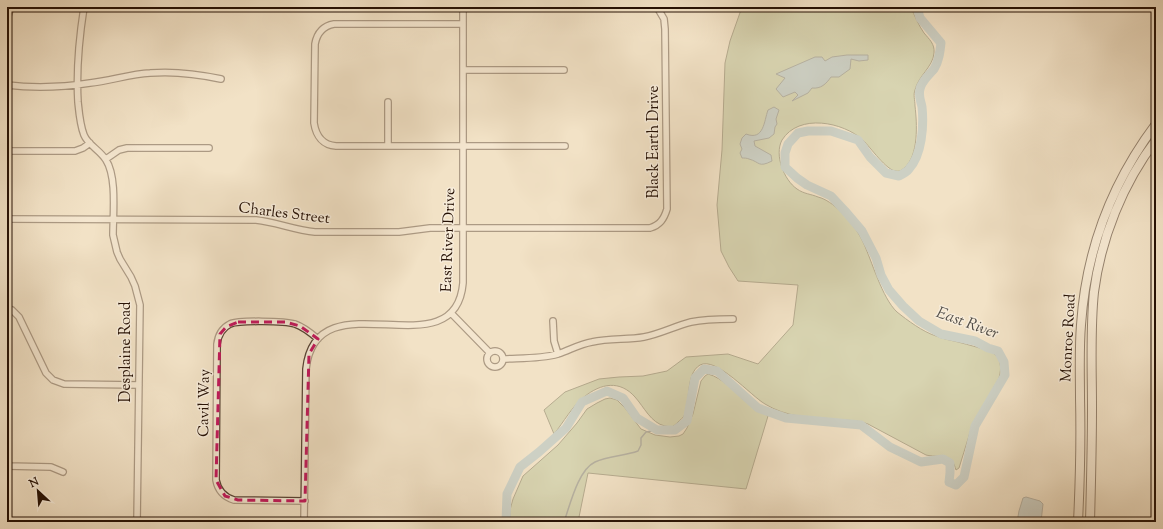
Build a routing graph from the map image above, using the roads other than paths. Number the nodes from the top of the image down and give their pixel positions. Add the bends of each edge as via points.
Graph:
1 (11, 7) edge
2 (84, 7) edge
3 (463, 7) edge
4 (657, 7) edge
5 (7, 19) edge
6 (463, 24) junction
7 (463, 70) junction
8 (564, 70) dead end
9 (221, 79) dead end
10 (77, 84) junction
11 (7, 85) edge
12 (388, 102) dead end
13 (1156, 124) edge
14 (1156, 140) edge
15 (90, 143) junction
16 (388, 146) junction
17 (463, 146) junction
18 (565, 146) dead end
19 (209, 148) dead end
20 (7, 151) edge
21 (106, 159) junction
22 (7, 219) edge
23 (113, 220) junction
24 (463, 228) junction
25 (606, 229) joint
26 (7, 308) edge
27 (451, 313) junction
28 (733, 319) dead end
29 (553, 321) dead end
30 (318, 339) junction
31 (490, 353) junction
32 (558, 354) junction
33 (503, 359) junction
34 (139, 385) junction
35 (7, 449) edge
36 (8, 466) edge
37 (62, 472) dead end
38 (305, 501) junction
39 (137, 522) edge
40 (304, 522) edge
41 (1078, 522) edge
42 (1090, 522) edge

1 - 5 street
2 - 10 street, Desplaine Road via 77,57
3 - 6 street, East River Drive
4 - 25 street, Black Earth Drive via 664,19 665,29 667,209 663,220 650,228
6 - 7 street, East River Drive
6 - 16 street via 334,24 326,26 317,36 314,123 320,138 333,146
7 - 8 street
7 - 17 street, East River Drive
9 - 10 street via 182,73 151,73
10 - 11 street
10 - 15 street, Desplaine Road via 80,117 84,135
12 - 16 street
13 - 41 main road, Monroe Road via 1136,152 1112,196 1097,236 1089,270 1080,326 1081,462
14 - 42 main road, Monroe Road via 1133,175 1119,205 1106,239 1098,272 1092,329
15 - 20 street via 75,151
15 - 21 street, Desplaine Road
16 - 17 street
17 - 18 street
17 - 24 street, East River Drive
19 - 21 street via 126,148
21 - 23 street, Desplaine Road via 113,182
22 - 23 street, Charles Street
23 - 24 street, Charles Street via 256,220 315,232 400,232
23 - 34 street, Desplaine Road via 116,252 136,286 139,300
24 - 25 street, Charles Street
24 - 27 street, East River Drive via 462,294
26 - 34 street via 20,318 46,373 54,380 64,384
27 - 30 street, East River Drive via 443,320 430,324 345,325 330,330
27 - 31 street
28 - 32 street via 693,322 644,337 592,342
29 - 32 street via 554,341
30 - 38 street, East River Drive via 309,354 306,369
30 - 38 street, Cavil Way via 307,330 285,322 238,322 223,330 217,344 216,480 219,489 225,496 234,500
31 - 33 street via 500,353
31 - 33 street via 487,357 491,366 497,366
32 - 33 street
34 - 39 street, Desplaine Road
35 - 36 street
36 - 37 street via 51,466
38 - 40 street, East River Drive

